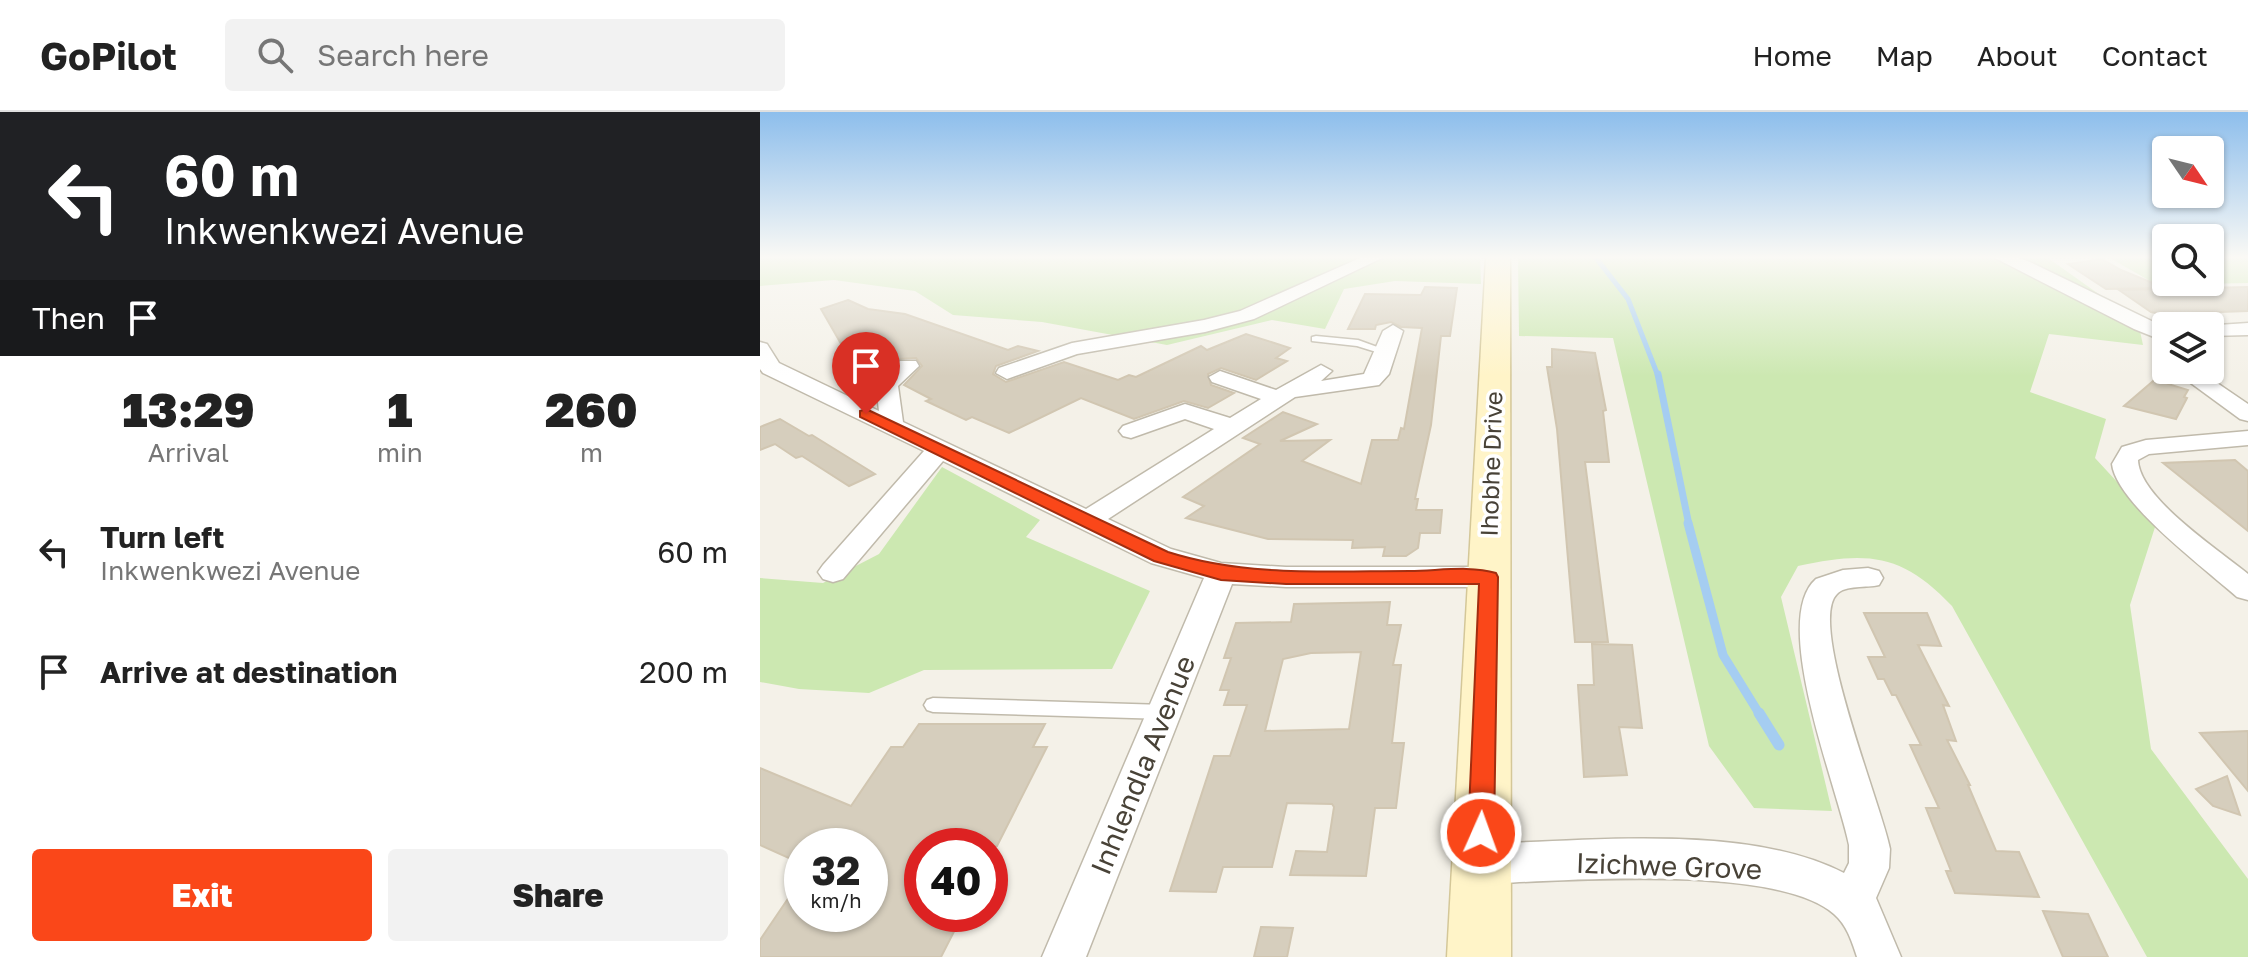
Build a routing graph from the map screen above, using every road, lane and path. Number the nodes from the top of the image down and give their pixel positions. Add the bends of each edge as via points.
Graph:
1 (1286, 297) edge
2 (1497, 297) edge
3 (2085, 297) edge
4 (2248, 329) edge
5 (2224, 330) edge
6 (2152, 333) edge
7 (1316, 339) dead end
8 (1390, 341) joint
9 (760, 348) edge
10 (908, 366) dead end
11 (1321, 371) dead end
12 (1007, 373) dead end
13 (1220, 377) dead end
14 (2204, 384) edge
15 (1282, 395) junction
16 (2248, 414) edge
17 (890, 425) junction
18 (1233, 427) junction
19 (1131, 431) dead end
20 (2248, 438) edge
21 (938, 451) junction
22 (1089, 519) junction
23 (833, 572) dead end
24 (1221, 573) junction
25 (1489, 577) junction
26 (1868, 578) dead end
27 (2248, 590) edge
28 (933, 705) dead end
29 (1165, 712) junction
30 (1480, 864) junction
31 (1850, 900) junction
32 (1064, 957) edge
33 (1479, 957) edge
34 (1879, 957) edge

1 - 12 street via 1247,315 1072,349
2 - 25 street, Ihobhe Drive
3 - 6 street
4 - 5 street
7 - 8 lane
8 - 15 street via 1378,374 1364,383
9 - 17 street via 771,368
10 - 17 street via 887,385
11 - 15 street
13 - 15 street
14 - 16 street
15 - 18 street
17 - 21 street
18 - 19 street via 1185,411
18 - 22 street
20 - 27 street via 2146,447 2125,459 2124,468 2149,501
21 - 22 street
21 - 23 street
22 - 24 street via 1161,556
24 - 25 street
24 - 29 street, Inhlendla Avenue
25 - 30 street, Ihobhe Drive
26 - 31 street via 1832,583 1819,592 1814,608 1817,664 1859,801 1871,860 1864,882
28 - 29 lane
29 - 32 street, Inhlendla Avenue
30 - 31 street, Izichwe Grove via 1733,864 1813,878
30 - 33 street, Ihobhe Drive
31 - 34 street, Izichwe Grove via 1874,938

